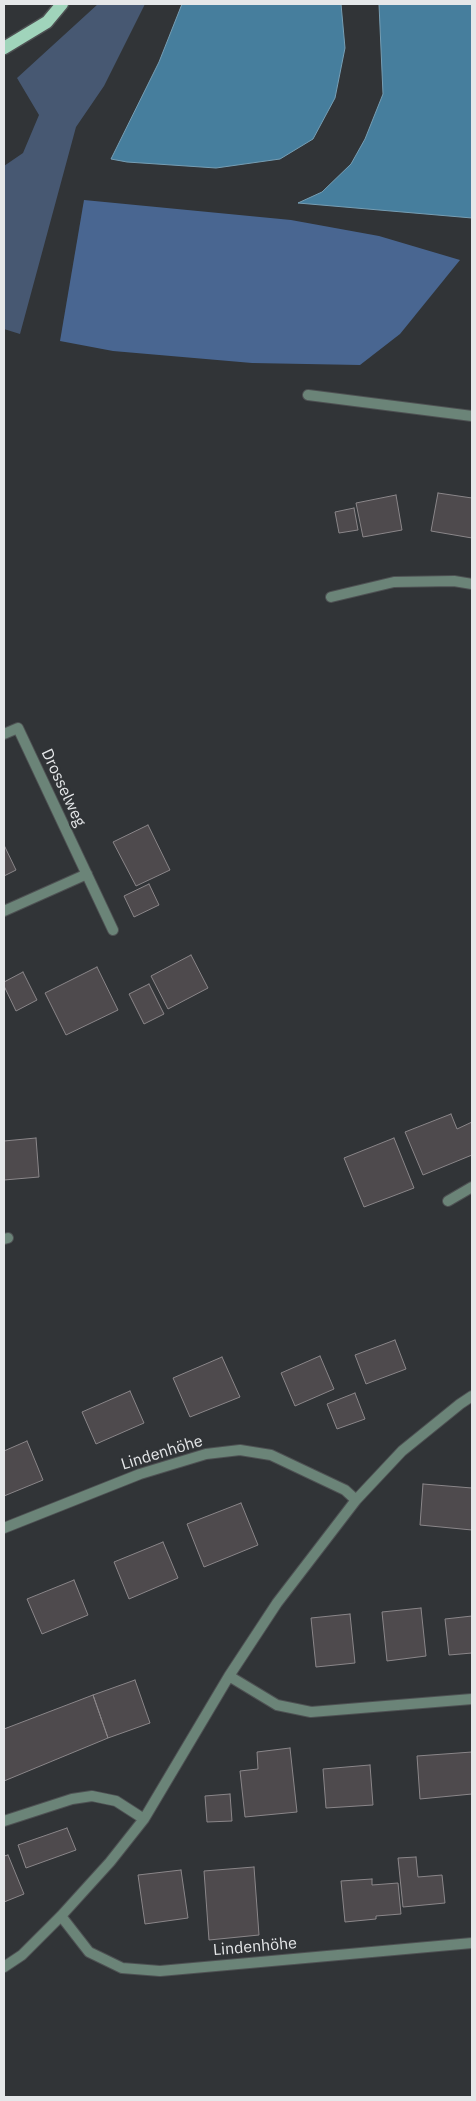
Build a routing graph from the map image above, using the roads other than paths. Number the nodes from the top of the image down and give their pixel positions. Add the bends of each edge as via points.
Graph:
1 (62, 4) edge
2 (4, 48) edge
3 (308, 395) dead end
4 (472, 416) edge
5 (472, 584) edge
6 (331, 597) dead end
7 (4, 734) edge
8 (87, 874) junction
9 (4, 911) edge
10 (114, 930) dead end
11 (472, 1187) edge
12 (448, 1201) dead end
13 (472, 1396) edge
14 (356, 1500) junction
15 (4, 1528) edge
16 (229, 1676) junction
17 (472, 1699) edge
18 (144, 1819) junction
19 (4, 1821) edge
20 (61, 1916) junction
21 (472, 1944) edge
22 (4, 1967) edge

1 - 2 main road via 47,22
3 - 4 street
5 - 6 street via 454,581 394,582
7 - 8 street, Drosselweg via 18,728
8 - 9 street
8 - 10 street, Drosselweg
11 - 12 street
13 - 14 street via 402,1451
14 - 15 street, Lindenhöhe via 345,1490 270,1455 240,1450 206,1454 140,1474
14 - 16 street via 277,1603
16 - 17 street via 277,1705 311,1712
16 - 18 street
18 - 19 street via 116,1802 92,1796 72,1798
18 - 20 street
20 - 21 street, Lindenhöhe via 89,1952 122,1968 160,1971
20 - 22 street via 22,1955

